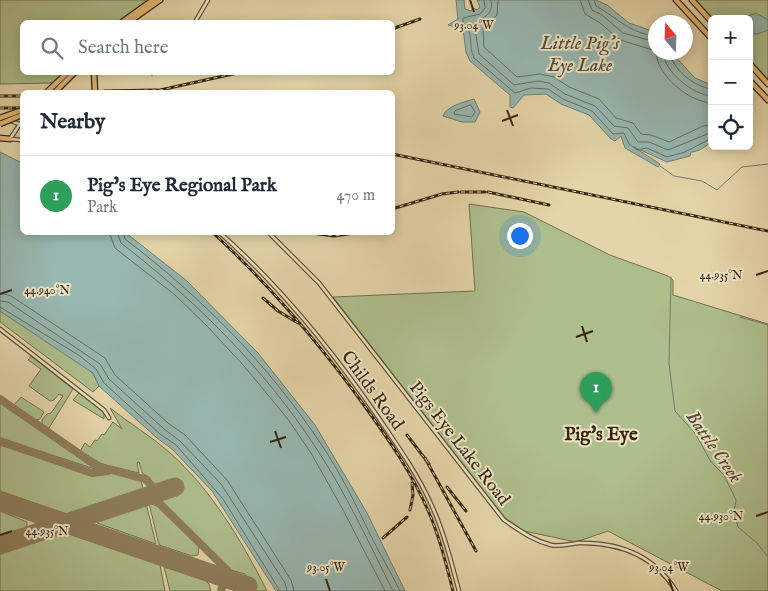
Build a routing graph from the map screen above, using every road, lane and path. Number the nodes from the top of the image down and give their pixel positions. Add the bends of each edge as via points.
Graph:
1 (153, 0) edge
2 (160, 0) edge
3 (208, 0) edge
4 (676, 0) edge
5 (692, 0) edge
6 (708, 18) edge
7 (125, 20) edge
8 (132, 20) edge
9 (196, 20) edge
10 (708, 35) edge
11 (753, 67) edge
12 (65, 75) edge
13 (72, 75) edge
14 (94, 75) edge
15 (753, 84) edge
16 (768, 84) edge
17 (49, 90) edge
18 (57, 90) edge
19 (95, 90) edge
20 (768, 100) edge
21 (20, 111) edge
22 (20, 116) edge
23 (0, 118) edge
24 (0, 124) edge
25 (20, 125) edge
26 (20, 126) edge
27 (0, 138) edge
28 (10, 139) junction
29 (20, 140) edge
30 (222, 235) edge
31 (271, 235) edge
32 (0, 329) edge
33 (109, 418) dead end
34 (459, 591) edge
35 (676, 591) edge

1 - 7 highway
2 - 8 highway
3 - 9 street
4 - 10 highway
5 - 6 highway
11 - 16 highway
12 - 17 highway
13 - 18 highway
14 - 19 highway
15 - 20 highway
21 - 23 highway, bridge
22 - 24 highway, bridge
23 - 25 street
26 - 28 street
27 - 28 highway
28 - 29 street
30 - 34 street, Childs Road via 306,322 400,449 438,518
31 - 35 street, Pigs Eye Lake Road via 319,283 504,520 528,537 553,546 608,544 623,548 650,562
32 - 33 street via 104,410

